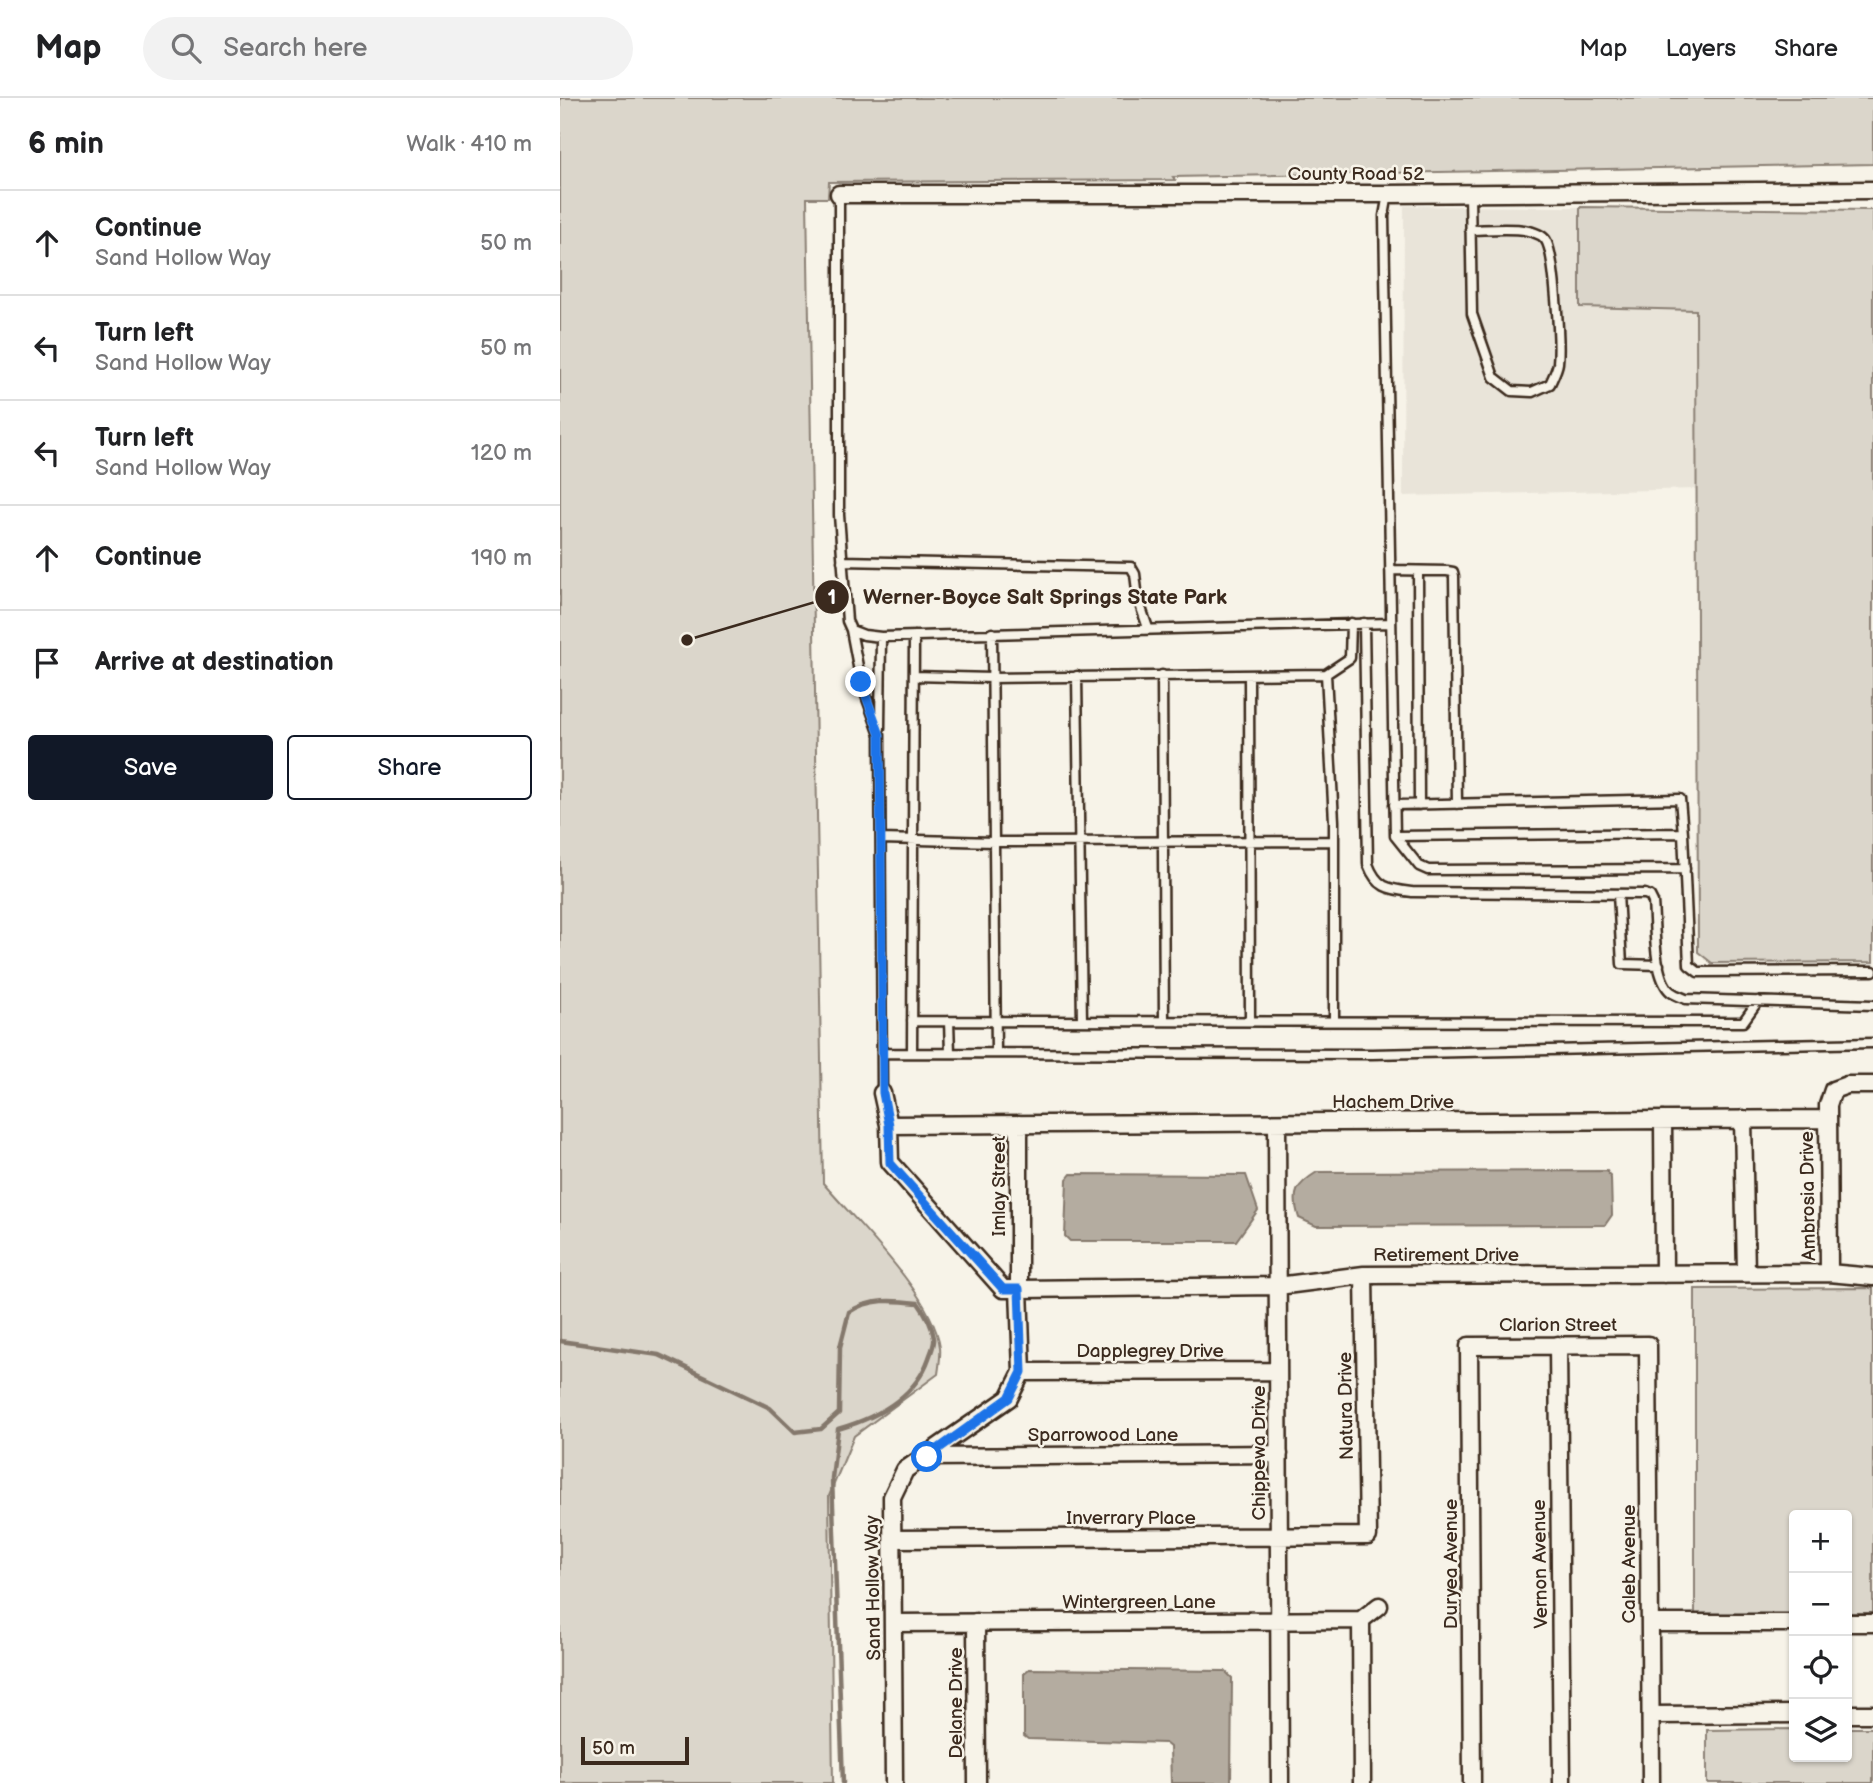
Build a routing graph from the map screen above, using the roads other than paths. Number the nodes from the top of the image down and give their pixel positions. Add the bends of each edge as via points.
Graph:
1 (1873, 190) edge
2 (839, 194) joint
3 (1388, 194) junction
4 (1470, 194) junction
5 (1470, 230) junction
6 (842, 561) junction
7 (1390, 570) junction
8 (1418, 571) junction
9 (1351, 623) junction
10 (1364, 623) junction
11 (1390, 623) junction
12 (1148, 628) junction
13 (851, 630) junction
14 (992, 633) junction
15 (914, 636) junction
16 (881, 637) junction
17 (1249, 674) junction
18 (1326, 674) junction
19 (914, 676) junction
20 (1077, 676) junction
21 (1162, 676) junction
22 (992, 678) junction
23 (880, 735) junction
24 (1457, 804) junction
25 (1419, 805) junction
26 (1394, 806) junction
27 (1684, 833) junction
28 (1395, 836) junction
29 (881, 839) junction
30 (913, 841) junction
31 (1250, 841) junction
32 (1334, 841) junction
33 (994, 842) junction
34 (1080, 842) junction
35 (1163, 842) junction
36 (1685, 869) junction
37 (1618, 894) junction
38 (1659, 965) junction
39 (1873, 971) edge
40 (1758, 1001) junction
41 (1873, 1005) edge
42 (912, 1021) junction
43 (949, 1021) junction
44 (995, 1021) junction
45 (1082, 1021) junction
46 (1164, 1021) junction
47 (1250, 1021) junction
48 (1334, 1021) junction
49 (1873, 1043) edge
50 (882, 1053) junction
51 (912, 1053) junction
52 (950, 1053) junction
53 (996, 1053) junction
54 (1873, 1085) edge
55 (883, 1093) joint
56 (1744, 1119) junction
57 (1827, 1119) junction
58 (1663, 1120) junction
59 (1277, 1123) junction
60 (1019, 1124) junction
61 (889, 1125) junction
62 (1746, 1273) junction
63 (1829, 1273) junction
64 (1664, 1274) junction
65 (1364, 1275) junction
66 (1873, 1277) edge
67 (1278, 1286) junction
68 (1019, 1289) junction
69 (1558, 1345) junction
70 (1648, 1345) joint
71 (1469, 1346) joint
72 (1278, 1371) junction
73 (1022, 1372) junction
74 (1279, 1454) junction
75 (927, 1457) junction
76 (1368, 1536) joint
77 (1279, 1538) junction
78 (894, 1539) junction
79 (1379, 1605) dead end
80 (1361, 1620) junction
81 (1280, 1621) junction
82 (976, 1622) junction
83 (894, 1623) junction
84 (1650, 1623) junction
85 (1789, 1623) edge
86 (1852, 1623) edge
87 (1873, 1623) edge
88 (1789, 1714) edge
89 (1852, 1714) edge
90 (1873, 1714) edge
91 (1650, 1715) junction
92 (894, 1783) edge
93 (977, 1783) edge
94 (1280, 1783) edge
95 (1362, 1783) edge
96 (1472, 1783) edge
97 (1562, 1783) edge
98 (1651, 1783) edge

1 - 4 street, County Road 52
2 - 3 street, County Road 52
2 - 6 lane
3 - 4 street, County Road 52
3 - 7 lane via 1384,216
4 - 5 lane
5 - 5 lane via 1472,314 1494,377 1512,391 1532,392 1550,384 1558,365 1557,313 1551,251 1545,239 1519,229
6 - 12 lane via 1131,567
6 - 13 lane
7 - 8 lane
7 - 11 lane
8 - 24 lane via 1447,571 1454,576
8 - 25 lane
9 - 10 lane
9 - 12 lane
9 - 18 lane via 1350,658
10 - 11 lane
10 - 37 lane via 1368,864 1373,879 1389,889 1412,892
11 - 26 lane
12 - 14 lane
13 - 16 lane
13 - 23 lane via 861,682
14 - 15 lane
14 - 22 lane
15 - 16 lane
15 - 19 lane
16 - 23 lane
17 - 18 lane
17 - 21 lane
17 - 31 lane
18 - 32 lane
19 - 22 lane
19 - 30 lane
20 - 21 lane
20 - 22 lane
20 - 34 lane
21 - 35 lane
22 - 33 lane
23 - 29 lane
24 - 25 lane
24 - 27 lane via 1680,799
25 - 26 lane
26 - 28 lane
27 - 28 lane
27 - 36 lane
28 - 36 lane via 1419,866 1428,870
29 - 30 lane
29 - 50 lane
30 - 33 lane
30 - 42 lane
31 - 32 lane
31 - 35 lane
31 - 47 lane
32 - 48 lane
33 - 34 lane
33 - 44 lane
34 - 35 lane
34 - 45 lane
35 - 46 lane
36 - 39 lane via 1689,965 1698,972
37 - 38 lane via 1650,896
37 - 38 lane via 1622,964
38 - 40 lane via 1662,982 1686,999
40 - 41 lane
40 - 48 lane via 1743,1022
42 - 43 lane
42 - 51 lane
43 - 44 lane
43 - 52 lane
44 - 45 lane
44 - 53 lane
45 - 46 lane
46 - 47 lane
47 - 48 lane
49 - 53 lane via 1371,1054
50 - 51 lane
50 - 55 lane
51 - 52 lane
52 - 53 lane
54 - 57 street via 1833,1090
55 - 61 street
56 - 57 street, Hachem Drive
56 - 58 street, Hachem Drive
56 - 62 street
57 - 63 street, Ambrosia Drive
58 - 59 street, Hachem Drive
58 - 64 street
59 - 60 street, Hachem Drive
59 - 67 street, Chippewa Drive
60 - 61 street, Hachem Drive
60 - 68 street, Imlay Street
61 - 68 street via 890,1163 1003,1289
62 - 63 street, Retirement Drive
62 - 64 street, Retirement Drive
63 - 66 street, Retirement Drive
64 - 65 street, Retirement Drive
65 - 67 street, Retirement Drive
65 - 76 street, Natura Drive
67 - 68 street, Retirement Drive
67 - 72 street, Chippewa Drive
68 - 73 street
69 - 70 street, Clarion Street
69 - 71 street, Clarion Street
69 - 97 street, Vernon Avenue
70 - 84 street, Caleb Avenue
71 - 96 street, Duryea Avenue
72 - 73 street, Dapplegrey Drive
72 - 74 street, Chippewa Drive
73 - 75 street, Sand Hollow Way via 1009,1398
74 - 75 street, Sparrowood Lane
74 - 77 street, Chippewa Drive
75 - 78 street, Sand Hollow Way via 905,1470 892,1497
76 - 77 street, Inverrary Place
77 - 78 street, Inverrary Place
77 - 81 street, Chippewa Drive
78 - 83 street, Sand Hollow Way
79 - 80 street
80 - 81 street, Wintergreen Lane
80 - 95 street
81 - 82 street, Wintergreen Lane
81 - 94 street, Chippewa Drive
82 - 83 street, Wintergreen Lane
82 - 93 street, Delane Drive
83 - 92 street, Sand Hollow Way
84 - 85 street
84 - 91 street, Caleb Avenue
86 - 87 street
88 - 91 street
89 - 90 street
91 - 98 street, Caleb Avenue

